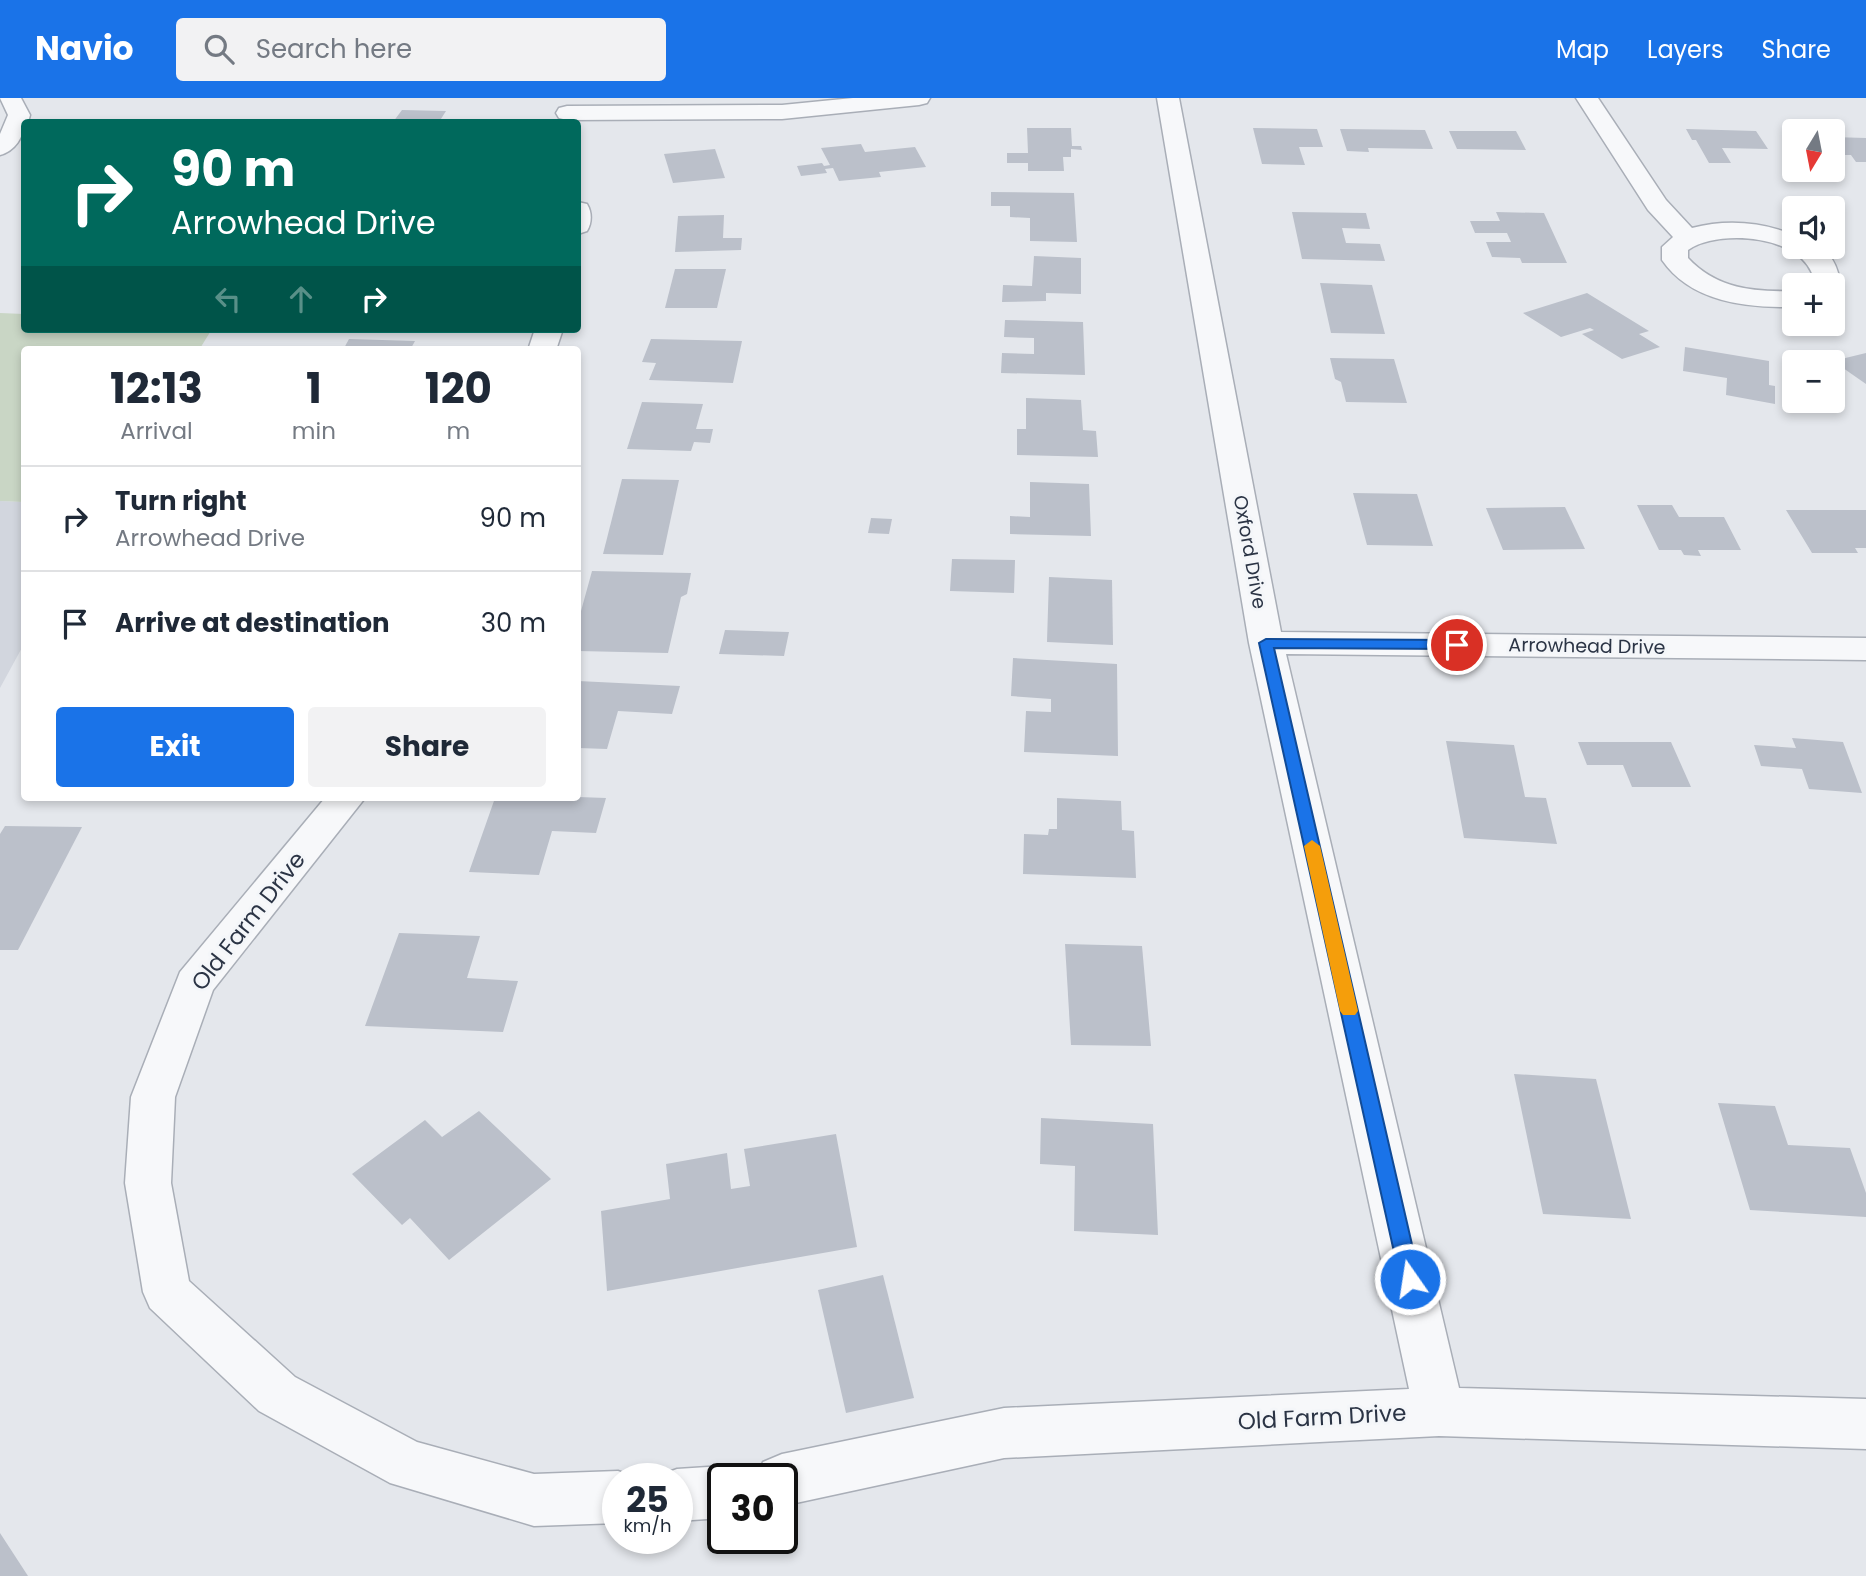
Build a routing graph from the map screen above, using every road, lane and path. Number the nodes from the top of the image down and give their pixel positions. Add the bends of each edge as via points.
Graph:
1 (10, 98) edge
2 (919, 98) edge
3 (1168, 98) edge
4 (1587, 98) edge
5 (568, 111) edge
6 (0, 148) edge
7 (1687, 237) junction
8 (1782, 240) edge
9 (1817, 259) edge
10 (1826, 273) edge
11 (1782, 299) edge
12 (1266, 643) junction
13 (1866, 649) edge
14 (344, 801) edge
15 (1439, 1412) junction
16 (1866, 1424) edge
17 (798, 1477) edge
18 (602, 1498) edge

1 - 6 street via 19,115 11,136
2 - 5 street via 782,112
3 - 12 street, Oxford Drive
4 - 7 street via 1657,205
7 - 8 street via 1734,230
7 - 11 street via 1675,247 1675,260 1686,274 1707,286 1756,299
9 - 10 street
12 - 13 street, Arrowhead Drive
12 - 15 street, Oxford Drive
14 - 18 street, Old Farm Drive via 195,983 153,1097 148,1183 167,1292 277,1394 408,1465 534,1500
15 - 16 street, Old Farm Drive
15 - 17 street, Old Farm Drive via 1004,1433

